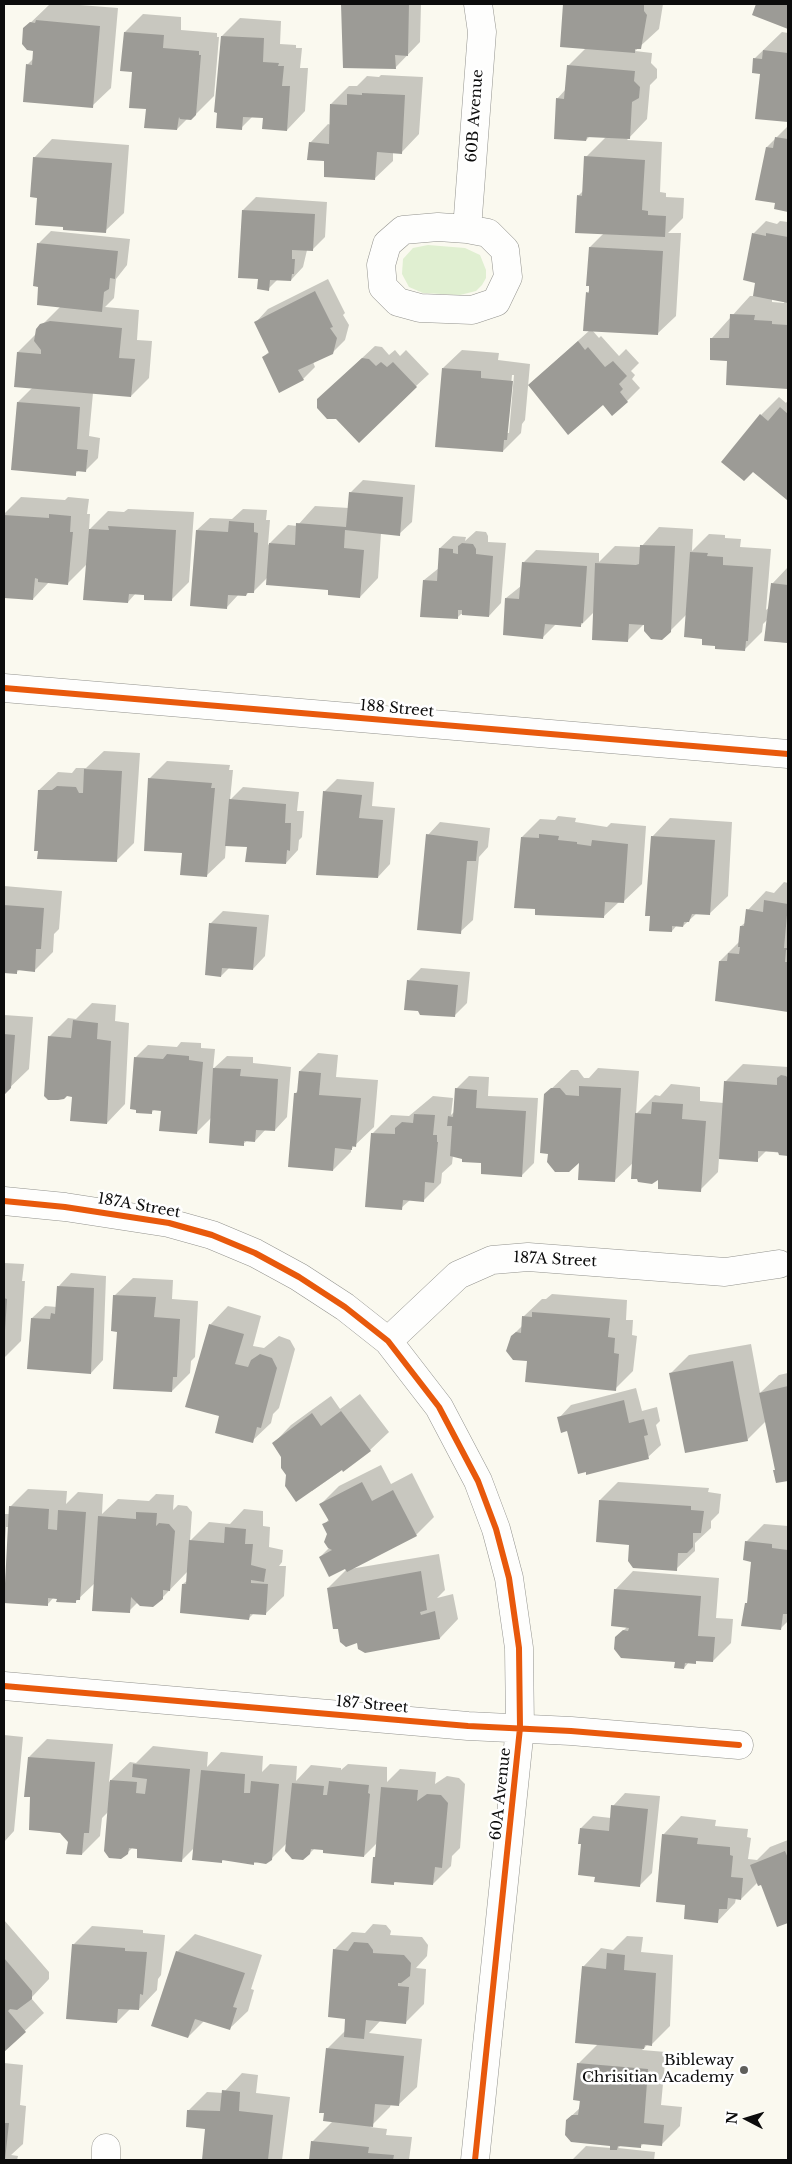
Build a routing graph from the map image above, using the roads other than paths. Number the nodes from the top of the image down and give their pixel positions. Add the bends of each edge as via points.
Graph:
1 (478, 4) edge
2 (467, 229) junction
3 (4, 688) edge
4 (788, 754) edge
5 (4, 1201) edge
6 (779, 1264) dead end
7 (388, 1341) junction
8 (4, 1686) edge
9 (520, 1728) junction
10 (739, 1745) dead end
11 (475, 2160) edge

1 - 2 street, 60B Avenue via 482,32
2 - 2 street via 488,233 505,250 508,277 496,302 472,310 420,308 398,302 383,287 381,265 387,244 403,230
3 - 4 street, 188 Street
5 - 7 street, 187A Street via 169,1222 212,1235 300,1277
6 - 7 street, 187A Street via 725,1272 528,1256 492,1260 458,1275
7 - 9 street, 60A Avenue via 443,1414 478,1481 496,1529 509,1578 519,1648
8 - 9 street, 187 Street
9 - 10 street, 187 Street
9 - 11 street, 60A Avenue

